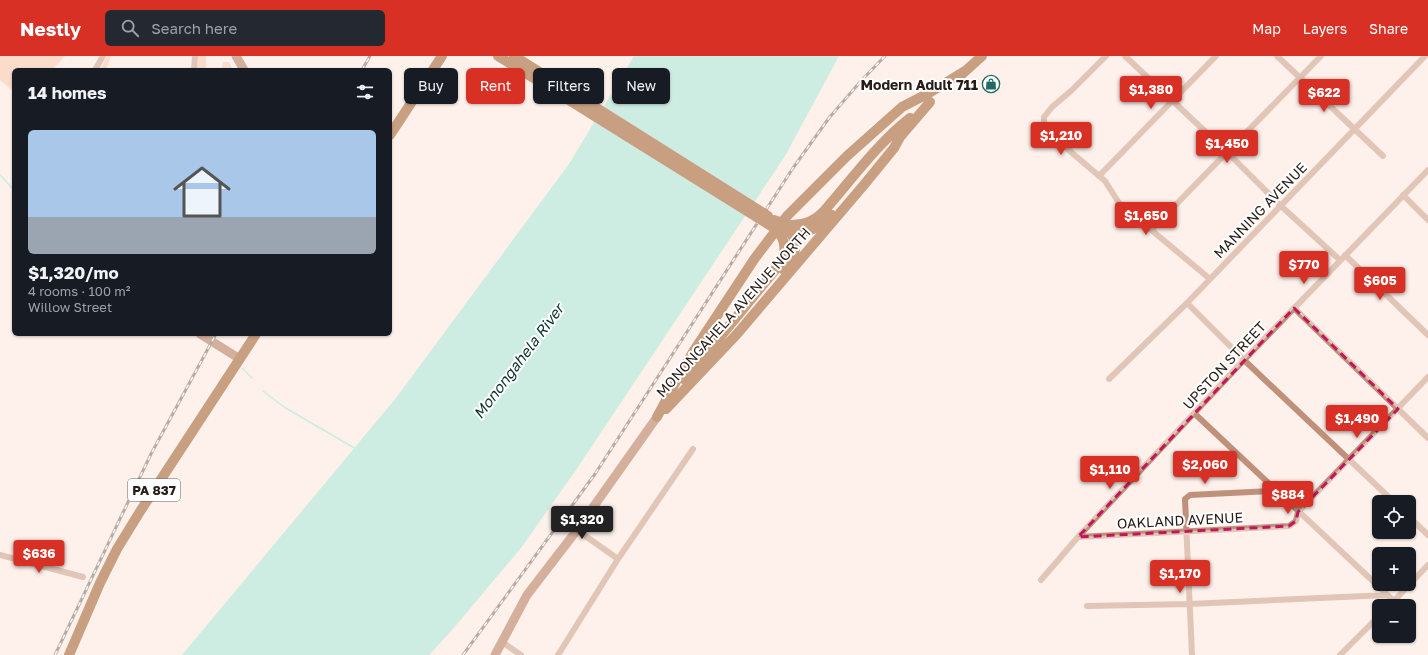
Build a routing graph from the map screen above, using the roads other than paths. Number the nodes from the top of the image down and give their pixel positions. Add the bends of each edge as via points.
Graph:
1 (103, 56) edge
2 (195, 56) edge
3 (236, 56) edge
4 (442, 56) edge
5 (498, 56) edge
6 (514, 56) edge
7 (982, 56) edge
8 (1106, 56) edge
9 (1125, 56) edge
10 (1216, 56) edge
11 (1277, 56) edge
12 (1321, 56) edge
13 (1425, 56) edge
14 (96, 68) edge
15 (194, 68) edge
16 (243, 68) edge
17 (965, 71) junction
18 (1300, 78) junction
19 (1172, 101) junction
20 (930, 102) junction
21 (1354, 130) junction
22 (392, 132) edge
23 (900, 136) junction
24 (1227, 152) junction
25 (1383, 156) dead end
26 (1428, 170) edge
27 (1099, 176) junction
28 (1403, 195) junction
29 (1281, 206) junction
30 (1428, 220) edge
31 (772, 223) junction
32 (1152, 229) junction
33 (785, 230) junction
34 (1346, 255) junction
35 (1340, 260) junction
36 (1210, 279) junction
37 (1187, 303) junction
38 (1294, 308) junction
39 (1428, 335) edge
40 (203, 336) edge
41 (255, 336) edge
42 (240, 359) junction
43 (1244, 360) junction
44 (702, 370) junction
45 (1428, 377) edge
46 (1109, 379) dead end
47 (1398, 410) junction
48 (1195, 414) junction
49 (657, 417) junction
50 (1428, 438) edge
51 (693, 449) dead end
52 (1350, 460) junction
53 (1275, 490) junction
54 (1387, 495) edge
55 (1298, 512) junction
56 (1416, 524) edge
57 (577, 530) junction
58 (1186, 531) junction
59 (1428, 535) edge
60 (1078, 537) junction
61 (0, 555) edge
62 (618, 559) junction
63 (1428, 565) edge
64 (83, 577) dead end
65 (1041, 580) dead end
66 (1387, 595) junction
67 (1389, 599) edge
68 (1397, 599) edge
69 (1190, 604) junction
70 (1087, 606) dead end
71 (1372, 623) edge
72 (502, 642) junction
73 (69, 655) edge
74 (495, 655) edge
75 (521, 655) edge
76 (558, 655) edge
77 (1192, 655) edge
78 (1340, 655) edge

1 - 14 street
2 - 15 street
3 - 16 main road
4 - 22 main road
5 - 31 main road, bridge
6 - 31 main road, bridge
7 - 17 main road
8 - 27 street via 1052,107 1043,122 1049,131
9 - 19 street
10 - 19 street
11 - 18 street
12 - 18 street
13 - 21 street, MANNING AVENUE
17 - 20 main road
17 - 49 main road, MONONGAHELA AVENUE NORTH via 902,107 846,156 787,216 755,258 693,352
18 - 21 street
18 - 24 street
19 - 24 street
19 - 27 street
20 - 23 main road, MONONGAHELA AVENUE NORTH
20 - 33 main road via 894,131 816,219
21 - 25 street
21 - 29 street, MANNING AVENUE
23 - 33 main road via 826,221 816,228 803,232
23 - 44 main road, MONONGAHELA AVENUE NORTH via 894,148 795,266 737,334
24 - 29 street
24 - 32 street
26 - 28 street, UPSTON STREET
27 - 32 street via 1119,203
28 - 30 street
28 - 34 street, UPSTON STREET
29 - 35 street
29 - 36 street, MANNING AVENUE
31 - 33 main road, bridge
32 - 36 street
33 - 44 main road via 795,243 795,254 791,262 714,352
33 - 49 main road via 784,257 779,265
34 - 35 street, UPSTON STREET
34 - 39 street
35 - 38 street, UPSTON STREET
36 - 37 street, MANNING AVENUE
37 - 43 street
37 - 46 street, MANNING AVENUE
38 - 43 street, UPSTON STREET
38 - 47 street
40 - 42 main road
41 - 42 main road, PA 837
42 - 73 main road, PA 837 via 117,549
43 - 48 street, UPSTON STREET
43 - 52 street
44 - 49 main road, MONONGAHELA AVENUE NORTH
45 - 47 street, OAKLAND AVENUE
47 - 50 street
47 - 52 street, OAKLAND AVENUE
48 - 53 street
48 - 60 street, UPSTON STREET
49 - 57 main road
51 - 62 street
52 - 54 street
52 - 55 street, OAKLAND AVENUE
53 - 55 street
53 - 58 street via 1190,495 1185,499
55 - 58 street, OAKLAND AVENUE via 1296,521 1289,526
55 - 66 street
56 - 59 street
57 - 62 street
57 - 72 main road via 528,595
58 - 60 street, OAKLAND AVENUE
58 - 69 street
60 - 65 street, UPSTON STREET
61 - 64 street
62 - 76 street
63 - 68 street
66 - 67 street
66 - 69 street
69 - 70 street
69 - 77 street
71 - 78 street
72 - 74 main road
72 - 75 street

